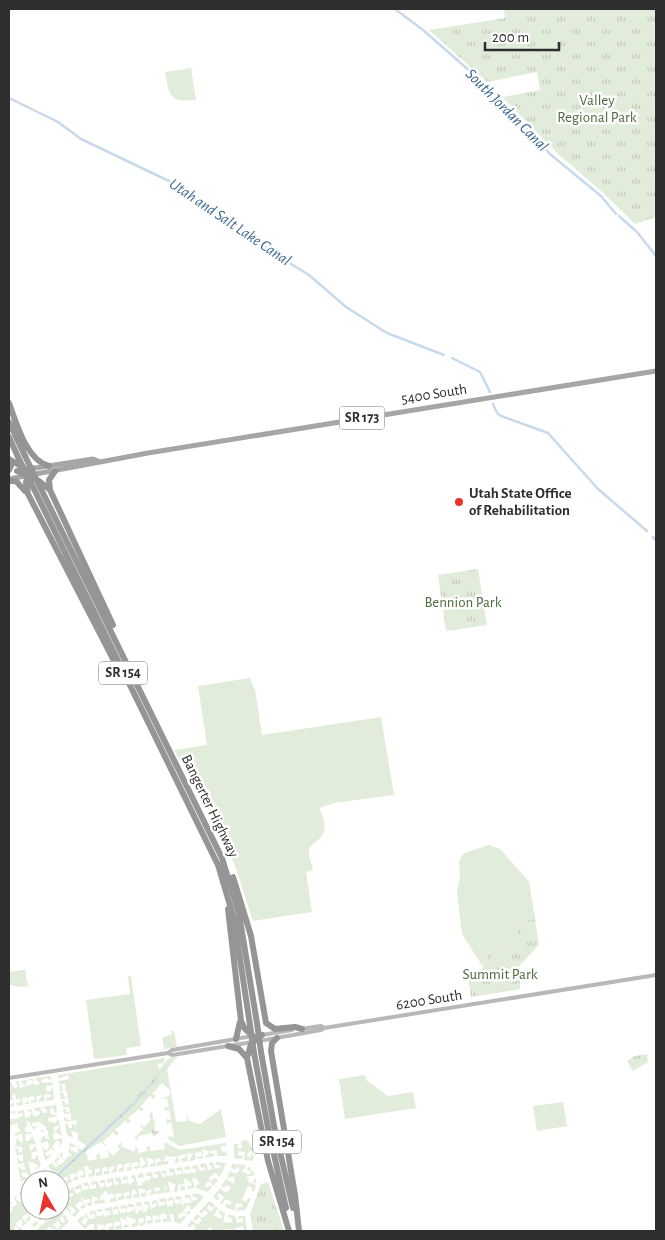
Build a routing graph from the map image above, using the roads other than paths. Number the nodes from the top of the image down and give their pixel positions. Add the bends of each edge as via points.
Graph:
1 (656, 371) edge
2 (9, 403) edge
3 (9, 422) edge
4 (9, 437) edge
5 (25, 456) junction
6 (9, 459) edge
7 (98, 461) junction
8 (48, 466) junction
9 (9, 471) edge
10 (54, 471) junction
11 (26, 473) junction
12 (9, 480) edge
13 (51, 492) junction
14 (28, 494) junction
15 (148, 717) junction
16 (217, 845) junction
17 (223, 878) junction
18 (656, 975) edge
19 (240, 1019) junction
20 (266, 1021) junction
21 (253, 1024) junction
22 (302, 1028) junction
23 (324, 1028) junction
24 (256, 1038) junction
25 (277, 1038) junction
26 (236, 1039) junction
27 (228, 1046) junction
28 (258, 1052) junction
29 (168, 1053) junction
30 (271, 1055) junction
31 (246, 1058) junction
32 (9, 1078) edge
33 (290, 1231) edge
34 (298, 1231) edge

1 - 7 main road, 5400 South / SR 173
2 - 5 highway
3 - 5 highway, Bangerter Highway / SR 154
4 - 5 highway, Bangerter Highway / SR 154
5 - 8 highway
5 - 11 highway via 32,462
5 - 15 highway, Bangerter Highway / SR 154, bridge via 36,487
6 - 9 highway
6 - 11 highway
7 - 8 main road, 5400 South / SR 173
7 - 10 main road, 5400 South / SR 173
8 - 11 main road, 5400 South / SR 173
9 - 11 main road, 5400 South / SR 173
10 - 11 main road, 5400 South / SR 173
10 - 13 highway via 49,481
11 - 12 main road, 5400 South / SR 173
11 - 13 highway
11 - 14 highway
12 - 14 highway via 16,481
13 - 15 highway via 104,605
14 - 15 highway
15 - 16 highway, Bangerter Highway / SR 154
15 - 17 highway, Bangerter Highway / SR 154
16 - 20 highway via 229,865 245,914
16 - 21 highway, Bangerter Highway / SR 154 via 239,914
17 - 19 highway
17 - 21 highway, Bangerter Highway / SR 154 via 234,919
18 - 23 main road, 6200 South
19 - 24 highway via 245,1029
19 - 26 highway
20 - 22 highway via 273,1029
20 - 24 highway
21 - 28 highway, Bangerter Highway / SR 154, bridge
22 - 23 main road, 6200 South
22 - 24 main road, 6200 South
23 - 25 main road, 6200 South
24 - 25 main road, 6200 South
24 - 26 main road, 6200 South
24 - 27 main road, 6200 South
24 - 30 highway
24 - 31 highway
25 - 30 highway via 271,1044
26 - 29 main road, 6200 South
27 - 29 main road, 6200 South
27 - 31 highway via 239,1049
28 - 33 highway, Bangerter Highway / SR 154 via 268,1128
28 - 34 highway, Bangerter Highway / SR 154
29 - 32 main road, 6200 South
30 - 34 highway
31 - 33 highway via 268,1161

